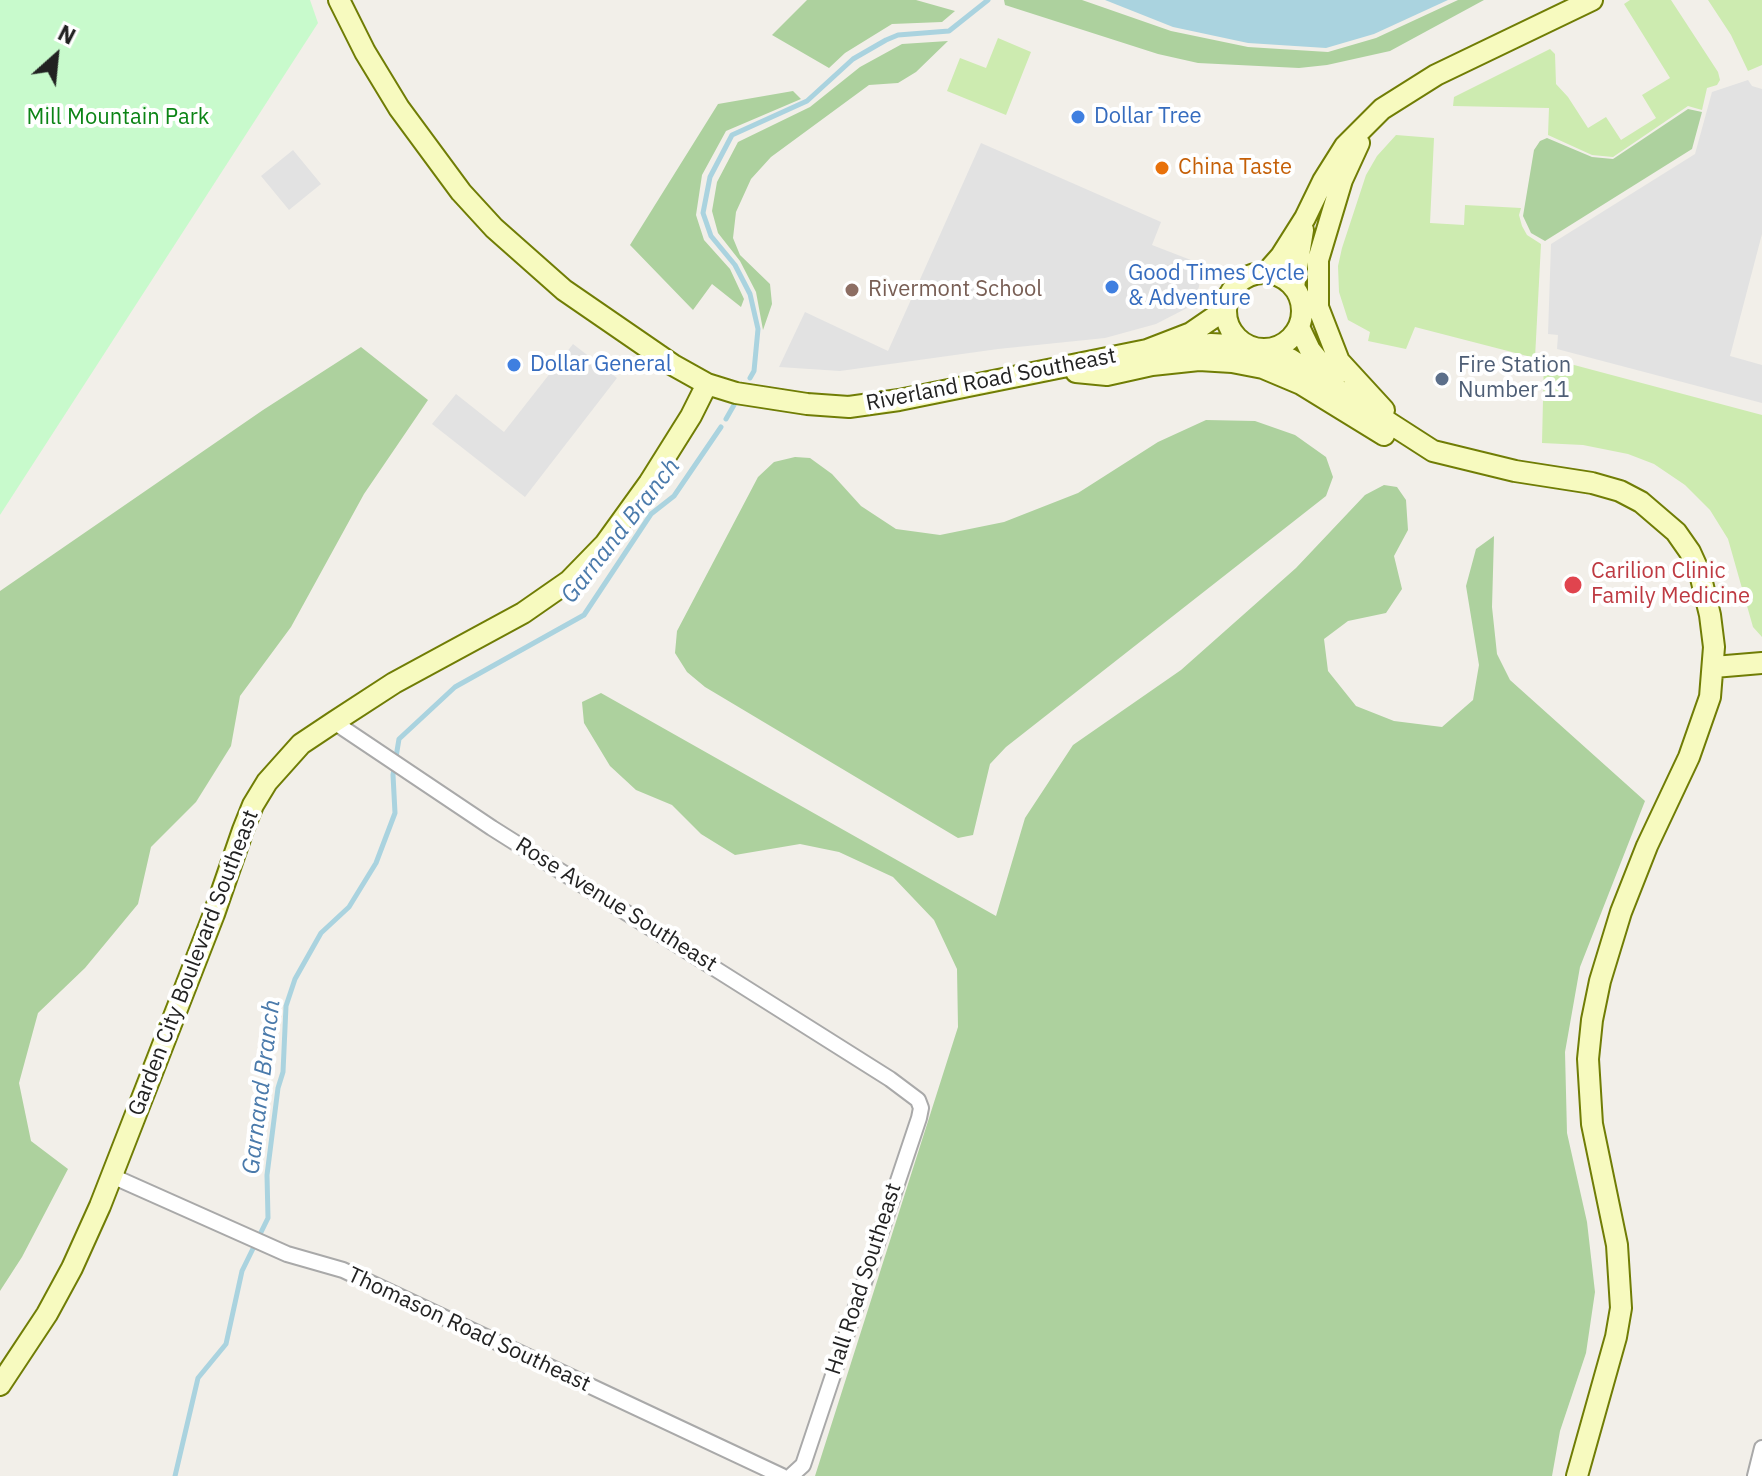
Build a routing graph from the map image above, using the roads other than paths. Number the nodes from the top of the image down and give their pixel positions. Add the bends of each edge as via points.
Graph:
1 (339, 0) edge
2 (1592, 0) edge
3 (1369, 123) junction
4 (1305, 218) junction
5 (1266, 273) junction
6 (1294, 287) junction
7 (1226, 309) junction
8 (1299, 327) junction
9 (1253, 348) junction
10 (1147, 350) junction
11 (1056, 370) junction
12 (707, 384) junction
13 (1341, 390) junction
14 (1409, 436) junction
15 (1433, 451) junction
16 (1762, 663) edge
17 (1714, 667) junction
18 (334, 722) junction
19 (900, 1086) joint
20 (112, 1176) junction
21 (0, 1385) edge
22 (1762, 1448) edge
23 (784, 1475) edge
24 (1577, 1476) edge
25 (1755, 1476) edge

1 - 12 main road, Riverland Road Southeast via 399,108 494,228 564,290
2 - 3 main road via 1436,75
3 - 4 main road via 1345,146
3 - 14 main road via 1342,180 1318,260 1318,307 1339,361
4 - 5 main road
4 - 6 main road
5 - 6 main road
5 - 7 main road via 1241,280
6 - 8 main road via 1303,310
7 - 9 main road via 1231,331
7 - 10 main road, Riverland Road Southeast via 1191,333
8 - 9 main road via 1276,348
8 - 13 main road, Riverland Road Southeast
9 - 10 main road, Riverland Road Southeast via 1211,344
9 - 13 main road, Riverland Road Southeast via 1290,359
10 - 11 main road, Riverland Road Southeast
11 - 12 main road, Riverland Road Southeast via 849,407 768,399
11 - 15 main road via 1107,375 1199,360 1263,368 1301,384 1395,442
12 - 18 main road, Garden City Boulevard Southeast via 649,483 605,544 569,581
13 - 14 main road, Riverland Road Southeast
14 - 15 main road, Riverland Road Southeast
15 - 17 main road, Riverland Road Southeast via 1592,483 1620,491 1660,515 1690,552 1700,574
16 - 17 main road
17 - 24 main road, Riverland Road Southeast via 1701,728 1621,912 1592,1020 1590,1100 1617,1245 1621,1308
18 - 19 street, Rose Avenue Southeast
18 - 20 main road, Garden City Boulevard Southeast via 283,762 253,805
19 - 23 street, Hall Road Southeast via 918,1100 919,1118 803,1465
20 - 21 main road, Garden City Boulevard Southeast via 72,1268
20 - 23 street, Thomason Road Southeast via 233,1232 343,1270
22 - 25 street

